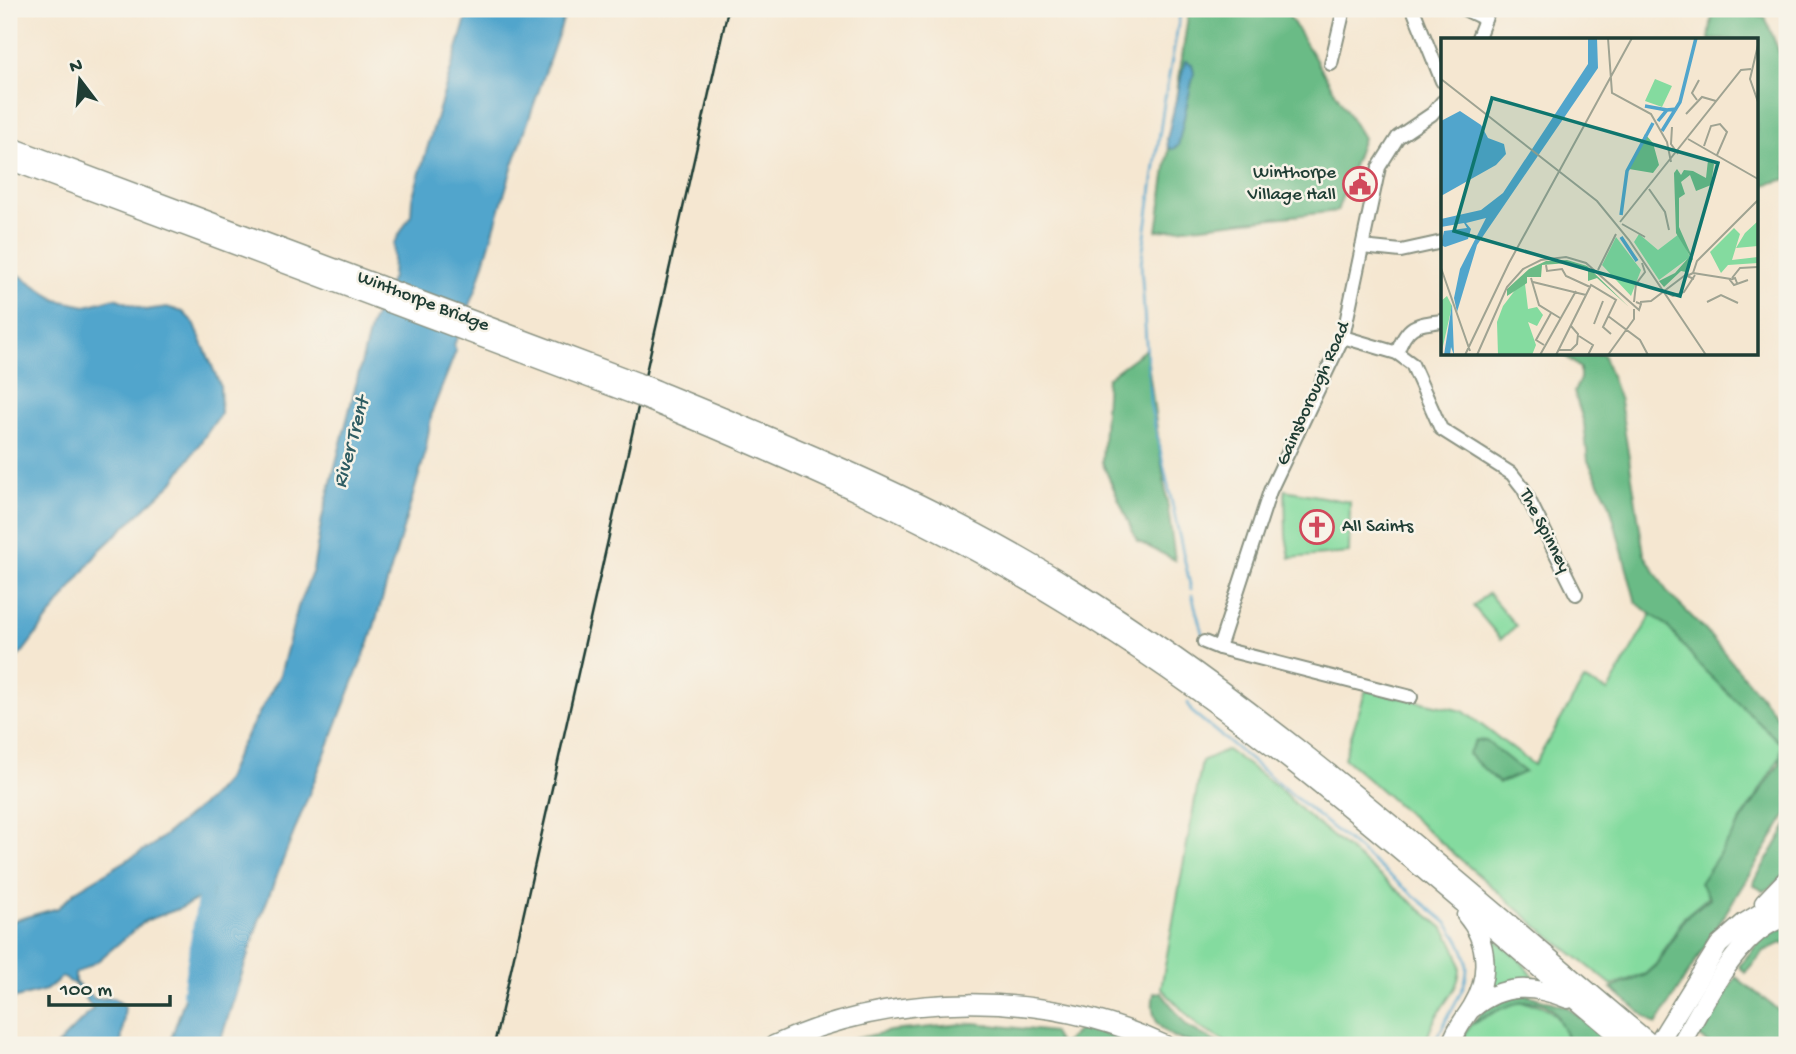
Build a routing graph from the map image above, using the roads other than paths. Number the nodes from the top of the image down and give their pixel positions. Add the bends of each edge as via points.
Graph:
1 (1344, 9) edge
2 (1413, 9) edge
3 (1464, 9) edge
4 (1487, 14) edge
5 (1478, 38) edge
6 (1331, 64) dead end
7 (1441, 76) edge
8 (1441, 104) edge
9 (9, 146) edge
10 (20, 159) edge
11 (1441, 242) edge
12 (1362, 247) junction
13 (1441, 321) edge
14 (1343, 337) junction
15 (1397, 353) junction
16 (1576, 594) dead end
17 (1204, 642) dead end
18 (1219, 648) junction
19 (1177, 668) junction
20 (1411, 697) dead end
21 (1787, 879) edge
22 (1439, 884) junction
23 (1787, 897) edge
24 (1787, 918) edge
25 (1744, 923) junction
26 (1584, 1006) junction
27 (1471, 1010) junction
28 (1658, 1041) edge
29 (774, 1045) edge
30 (1165, 1045) edge
31 (1451, 1045) edge
32 (1630, 1045) edge
33 (1680, 1045) edge

1 - 6 street
2 - 7 street
3 - 4 street
4 - 5 street
8 - 12 street, Gainsborough Road via 1386,152 1378,167
9 - 10 highway, Winthorpe Bridge
10 - 19 highway, Winthorpe Bridge via 643,392 907,514
11 - 12 street via 1401,251
12 - 14 street, Gainsborough Road
13 - 15 street via 1417,324 1404,336
14 - 15 street
14 - 18 street, Gainsborough Road via 1270,491
15 - 16 street, The Spinney via 1412,364 1441,429 1512,474 1523,488
17 - 18 street
18 - 20 street
19 - 22 highway
19 - 28 highway via 1308,755
21 - 25 highway
22 - 26 highway
22 - 27 highway via 1469,919 1482,945 1483,980
23 - 25 highway
24 - 33 highway via 1767,926 1740,950
25 - 28 highway via 1714,953
26 - 27 highway via 1544,990 1524,988 1494,994
26 - 32 highway
27 - 31 highway
29 - 30 highway via 834,1023 916,1006 1013,1006 1094,1020

